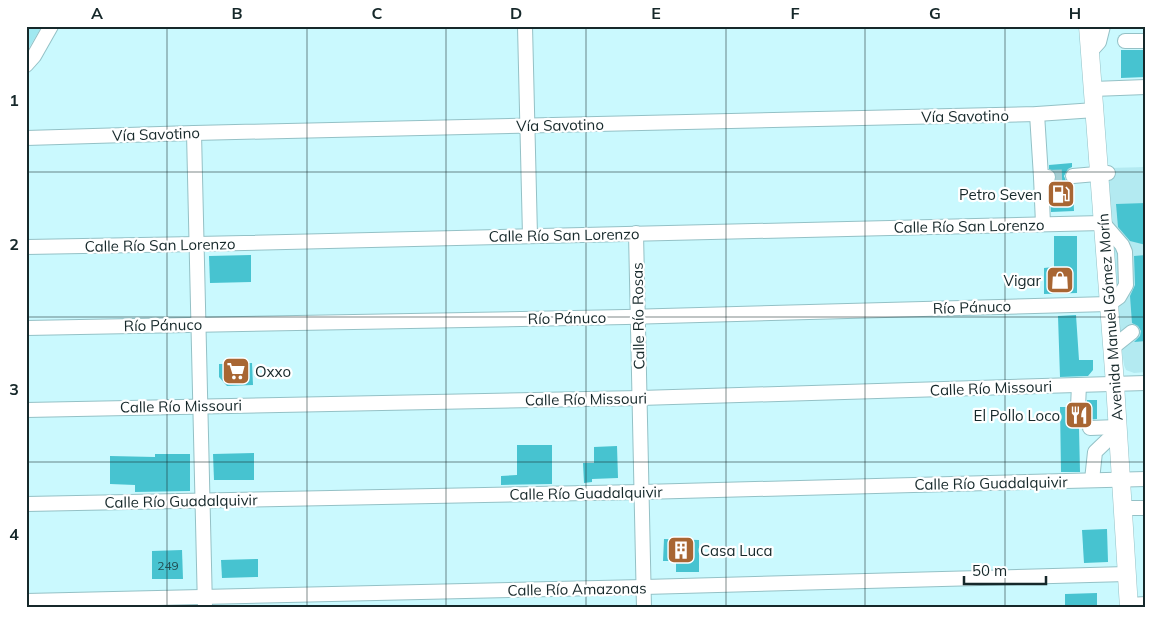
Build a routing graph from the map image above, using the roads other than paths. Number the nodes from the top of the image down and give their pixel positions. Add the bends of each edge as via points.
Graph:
1 (51, 26) edge
2 (525, 26) edge
3 (1088, 26) edge
4 (1103, 26) edge
5 (1146, 41) edge
6 (1126, 42) dead end
7 (1090, 52) junction
8 (26, 65) edge
9 (1146, 87) edge
10 (1093, 89) junction
11 (1094, 110) junction
12 (1037, 114) junction
13 (528, 126) junction
14 (194, 133) junction
15 (26, 138) edge
16 (1104, 173) junction
17 (1073, 176) tunnel mouth
18 (1105, 208) junction
19 (1042, 224) junction
20 (636, 233) junction
21 (530, 236) junction
22 (197, 244) junction
23 (26, 247) edge
24 (1108, 304) junction
25 (638, 316) junction
26 (199, 324) junction
27 (26, 328) edge
28 (1132, 332) dead end
29 (1112, 348) junction
30 (1146, 383) edge
31 (1115, 384) junction
32 (1079, 385) junction
33 (640, 398) junction
34 (200, 406) junction
35 (1078, 406) tunnel mouth
36 (26, 410) edge
37 (1090, 428) dead end
38 (1118, 428) junction
39 (1146, 479) edge
40 (1092, 480) junction
41 (1121, 480) junction
42 (642, 492) junction
43 (202, 500) junction
44 (26, 504) edge
45 (1123, 508) junction
46 (1146, 508) edge
47 (1127, 574) junction
48 (644, 587) junction
49 (26, 601) edge
50 (205, 603) edge
51 (1134, 606) edge
52 (644, 608) edge

1 - 8 street
2 - 13 street
3 - 7 main road, Avenida Manuel Gómez Morín
4 - 7 street via 1099,42
5 - 6 street
7 - 10 main road, Avenida Manuel Gómez Morín
9 - 10 street
10 - 11 main road, Avenida Manuel Gómez Morín
11 - 12 street, Vía Savotino
11 - 16 main road, Avenida Manuel Gómez Morín
12 - 13 street, Vía Savotino
12 - 19 street via 1045,177
13 - 14 street, Vía Savotino
13 - 21 street
14 - 15 street, Vía Savotino
14 - 22 street
16 - 17 street
16 - 18 main road, Avenida Manuel Gómez Morín
18 - 19 street, Calle Río San Lorenzo
18 - 24 main road, Avenida Manuel Gómez Morín
19 - 20 street, Calle Río San Lorenzo
20 - 21 street, Calle Río San Lorenzo
20 - 25 street, Calle Río Rosas
21 - 22 street, Calle Río San Lorenzo
22 - 23 street, Calle Río San Lorenzo
22 - 26 street
24 - 25 street, Río Pánuco
24 - 29 main road, Avenida Manuel Gómez Morín
25 - 26 street, Río Pánuco
25 - 33 street, Calle Río Rosas
26 - 27 street, Río Pánuco
26 - 34 street
28 - 29 street
29 - 31 main road, Avenida Manuel Gómez Morín
30 - 31 street, Calle Río Missouri
31 - 32 street, Calle Río Missouri
31 - 38 main road, Avenida Manuel Gómez Morín
32 - 33 street, Calle Río Missouri
32 - 35 street
33 - 34 street, Calle Río Missouri
33 - 42 street, Calle Río Rosas
34 - 36 street, Calle Río Missouri
34 - 43 street
37 - 38 street
38 - 40 street via 1095,452
38 - 41 main road, Avenida Manuel Gómez Morín
39 - 41 street, Calle Río Guadalquivir
40 - 41 street, Calle Río Guadalquivir
40 - 42 street, Calle Río Guadalquivir
41 - 45 main road, Avenida Manuel Gómez Morín
42 - 43 street, Calle Río Guadalquivir
42 - 48 street, Calle Río Rosas
43 - 44 street, Calle Río Guadalquivir
43 - 50 street
45 - 46 street
45 - 47 main road, Avenida Manuel Gómez Morín
47 - 48 street, Calle Río Amazonas
47 - 51 main road, Avenida Manuel Gómez Morín
48 - 50 street, Calle Río Amazonas
48 - 52 street, Calle Río Rosas
49 - 50 street, Calle Río Amazonas

